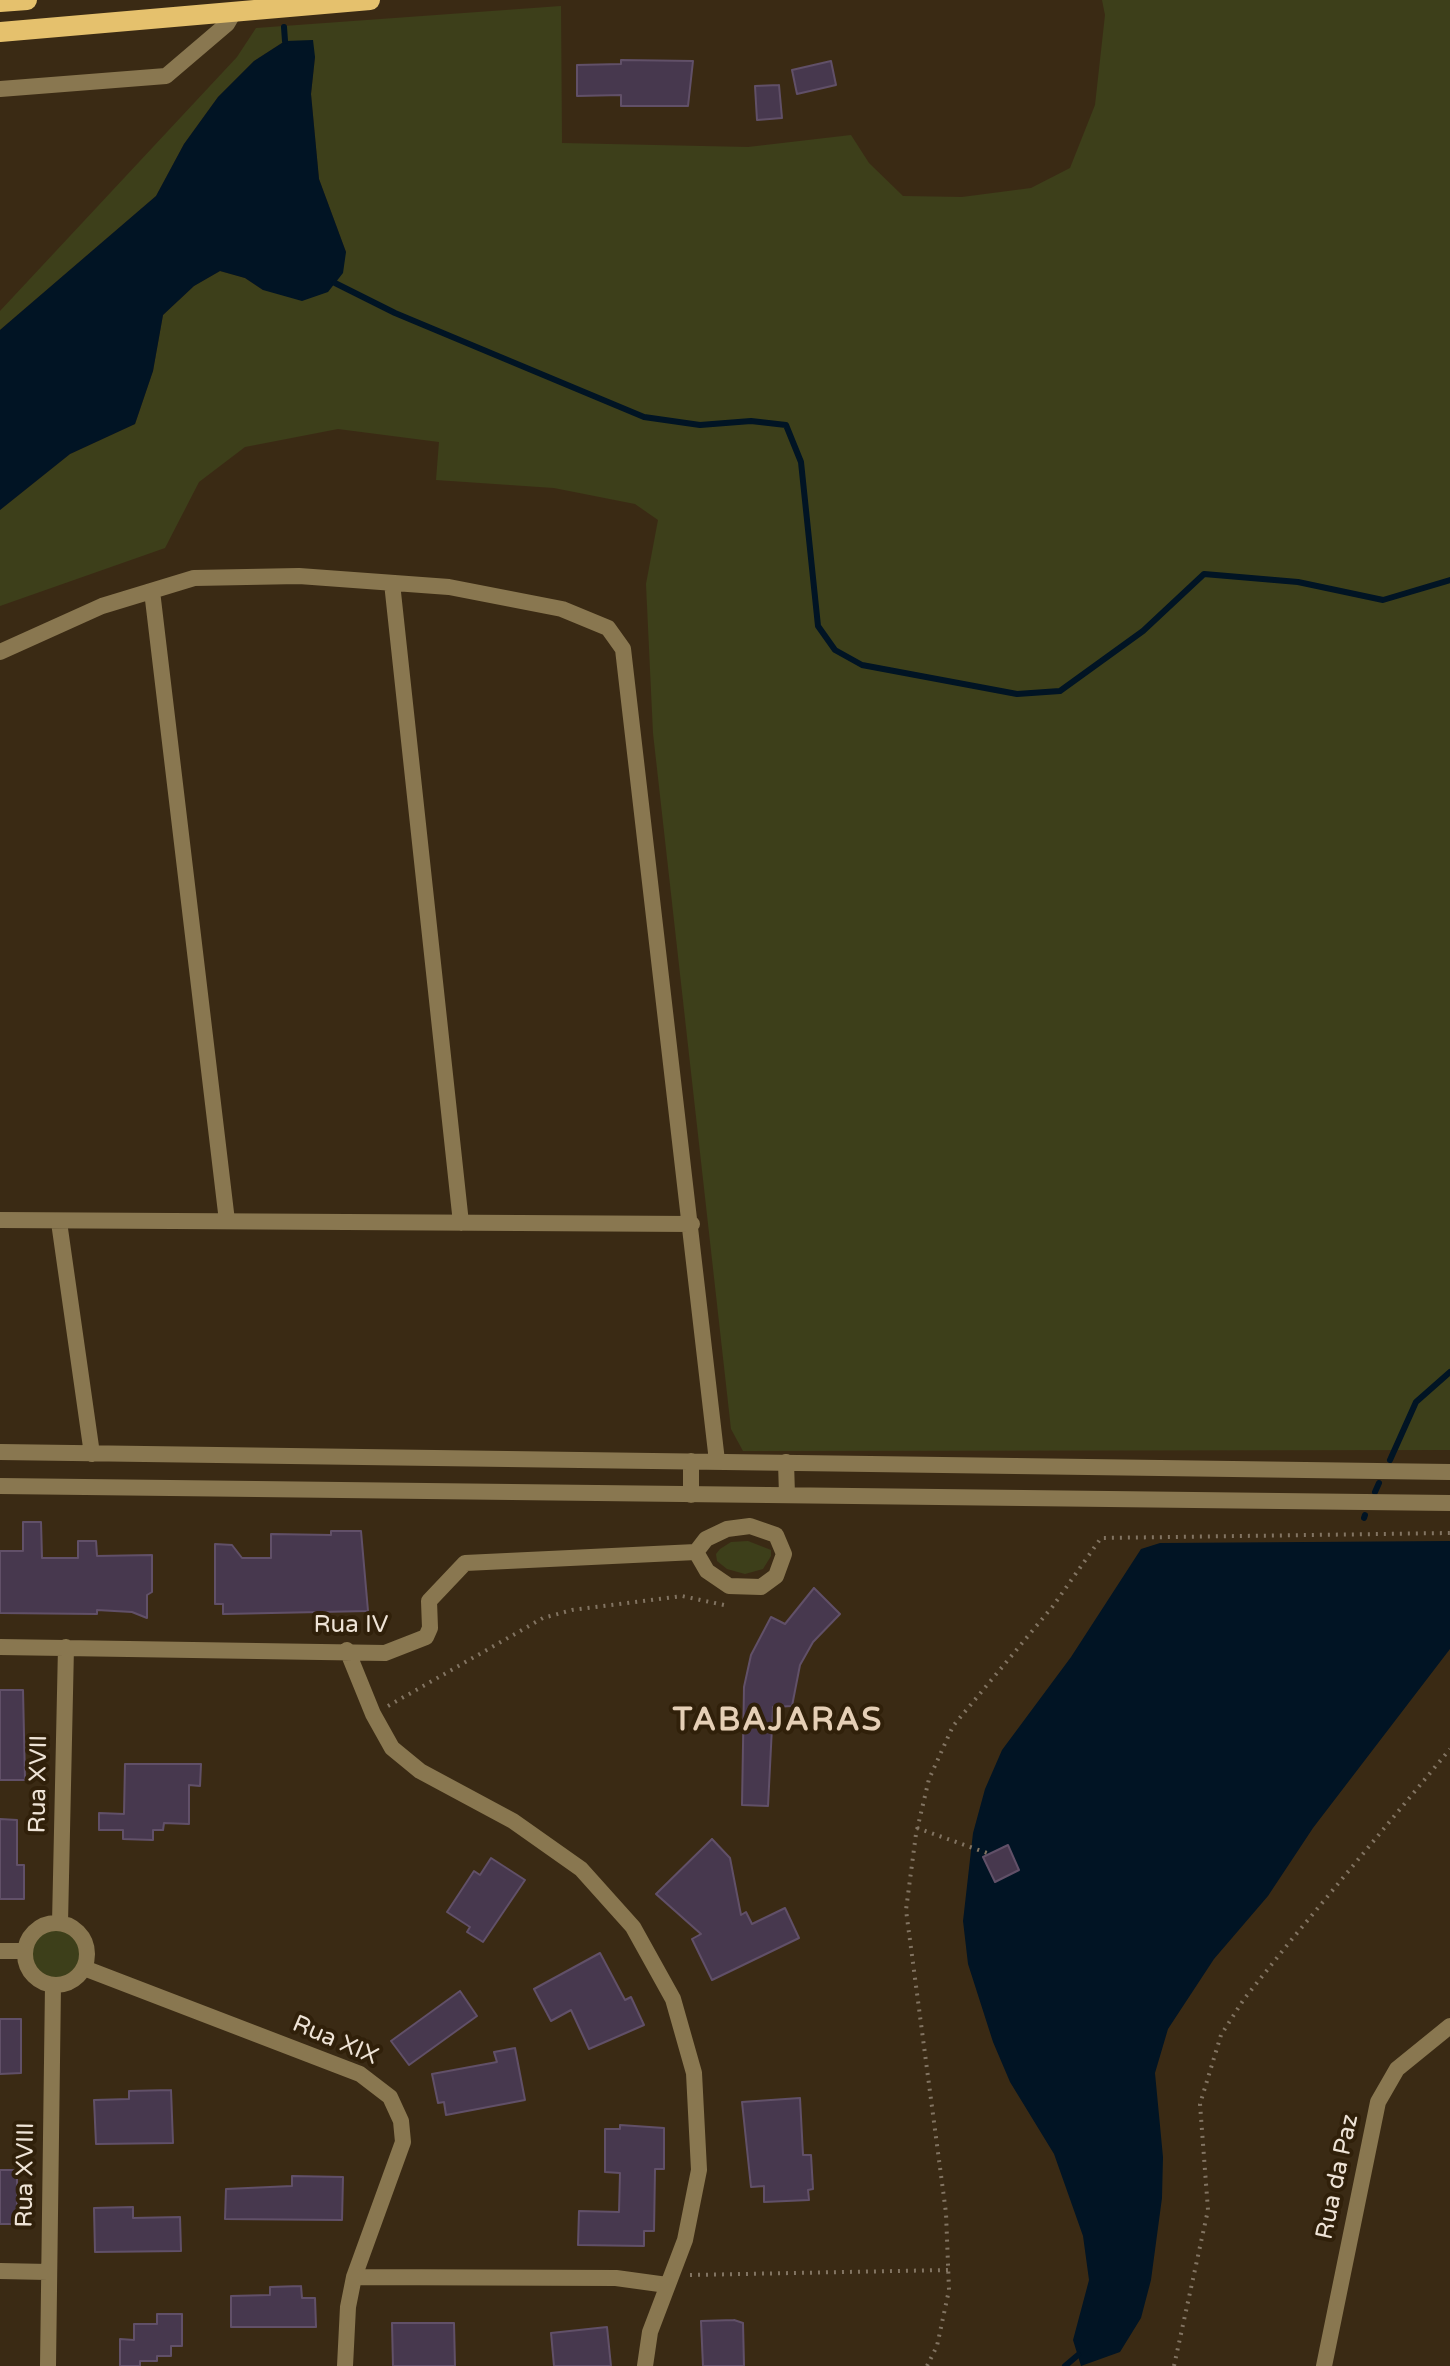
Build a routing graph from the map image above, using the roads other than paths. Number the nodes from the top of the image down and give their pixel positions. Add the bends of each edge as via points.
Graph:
1 (27, 0) edge
2 (370, 0) edge
3 (0, 2) edge
4 (234, 12) junction
5 (0, 32) edge
6 (8, 89) edge
7 (0, 102) edge
8 (392, 583) junction
9 (152, 591) junction
10 (0, 652) edge
11 (0, 1220) edge
12 (227, 1221) junction
13 (59, 1222) junction
14 (461, 1223) junction
15 (692, 1224) junction
16 (0, 1452) edge
17 (92, 1454) junction
18 (691, 1461) junction
19 (717, 1461) junction
20 (786, 1462) junction
21 (1450, 1472) edge
22 (0, 1486) edge
23 (691, 1495) junction
24 (787, 1495) junction
25 (1450, 1503) edge
26 (696, 1552) junction
27 (0, 1647) edge
28 (66, 1647) junction
29 (347, 1650) junction
30 (60, 1923) junction
31 (0, 1951) edge
32 (25, 1951) junction
33 (84, 1968) junction
34 (53, 1985) junction
35 (1450, 2026) edge
36 (0, 2271) edge
37 (48, 2272) junction
38 (354, 2277) junction
39 (669, 2280) junction
40 (48, 2366) edge
41 (345, 2366) edge
42 (645, 2366) edge
43 (1324, 2366) edge

1 - 3 main road
2 - 4 main road
4 - 5 main road
4 - 6 street via 166,76
6 - 7 street
8 - 9 street via 299,576 194,578
8 - 14 street
8 - 15 street via 449,587 562,609 608,628 623,649
9 - 10 street via 102,606
9 - 12 street
11 - 13 street
12 - 13 street
12 - 14 street
13 - 17 street
14 - 15 street
15 - 19 street
16 - 17 street
17 - 18 street
18 - 19 street
18 - 23 street
19 - 20 street
20 - 21 street
20 - 24 street
22 - 23 street
23 - 24 street
24 - 25 street
26 - 26 street via 707,1571 729,1586 761,1587 776,1576 784,1554 776,1535 750,1526 706,1539
26 - 29 street, Rua IV via 465,1563 429,1601 426,1637 385,1653
27 - 28 street, Rua IV
28 - 29 street, Rua IV
28 - 30 street, Rua XVII
29 - 39 street via 392,1748 412,1765 526,1829 581,1869 633,1927 654,1961 683,2024 700,2135 695,2197
30 - 32 street via 32,1933
30 - 33 street via 84,1939
31 - 32 street
32 - 34 street via 36,1977
33 - 34 street via 71,1981
33 - 38 street, Rua XIX via 360,2074 390,2097 403,2132 401,2152
34 - 37 street, Rua XVIII
35 - 43 street, Rua da Paz via 1397,2069 1378,2102
36 - 37 street
37 - 40 street, Rua XVIII
38 - 39 street
38 - 41 street, Rua XIX
39 - 42 street via 650,2332

